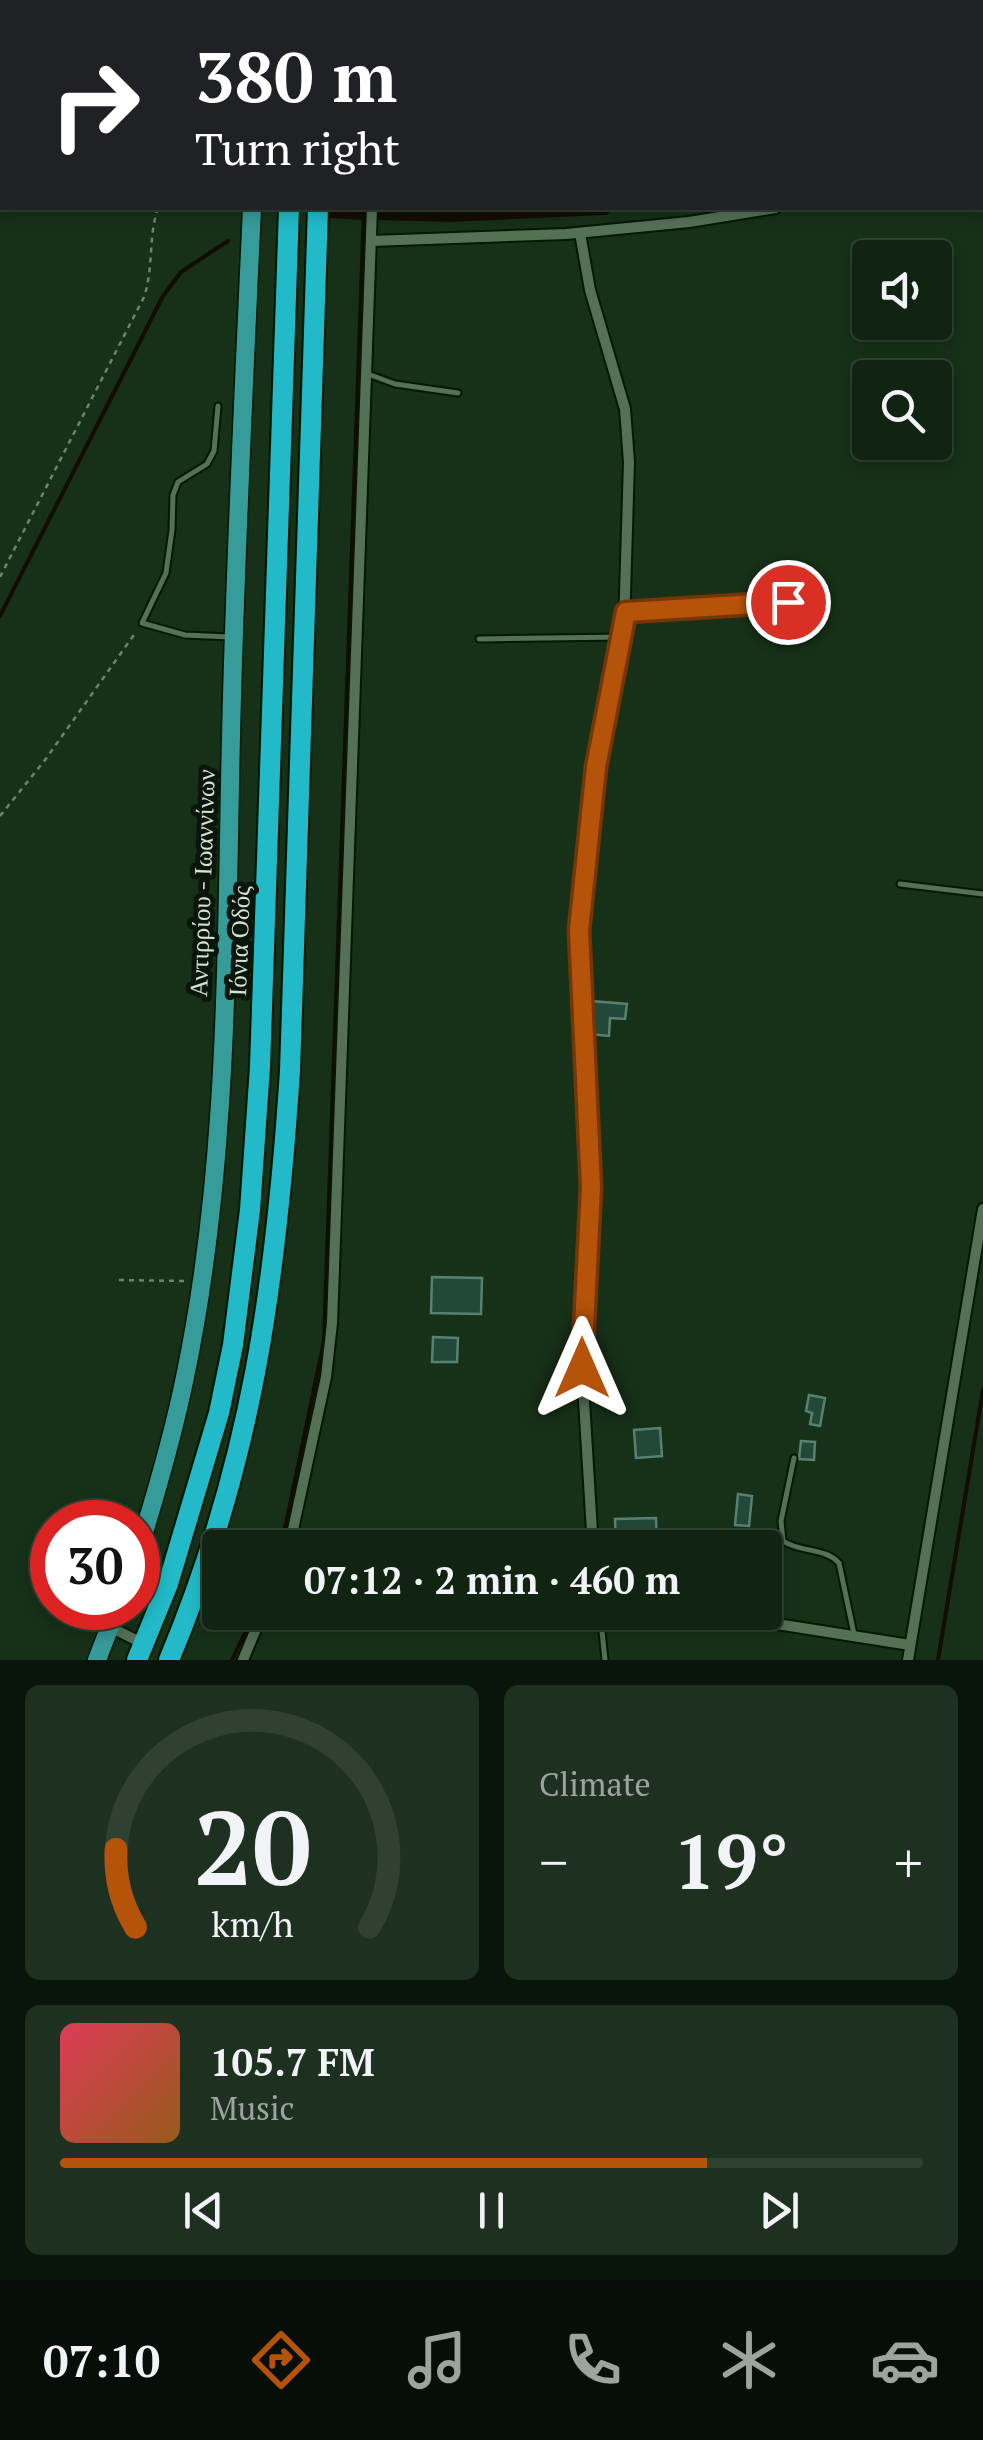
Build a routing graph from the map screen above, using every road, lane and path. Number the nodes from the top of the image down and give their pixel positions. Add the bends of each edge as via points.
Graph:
1 (157, 210) edge
2 (252, 210) edge
3 (290, 210) edge
4 (318, 210) edge
5 (372, 210) edge
6 (764, 210) edge
7 (580, 233) junction
8 (372, 241) junction
9 (366, 373) junction
10 (458, 393) dead end
11 (218, 406) dead end
12 (0, 578) edge
13 (788, 602) dead end
14 (626, 612) junction
15 (142, 623) junction
16 (233, 637) junction
17 (622, 637) junction
18 (479, 640) dead end
19 (0, 816) edge
20 (900, 884) dead end
21 (983, 894) edge
22 (983, 1210) edge
23 (119, 1280) dead end
24 (201, 1283) junction
25 (794, 1458) dead end
26 (153, 1500) edge
27 (294, 1530) edge
28 (592, 1530) edge
29 (782, 1625) edge
30 (109, 1630) edge
31 (114, 1630) edge
32 (256, 1630) edge
33 (602, 1630) edge
34 (854, 1636) junction
35 (910, 1645) junction
36 (137, 1650) edge
37 (97, 1660) edge
38 (169, 1660) edge
39 (243, 1660) edge
40 (606, 1660) edge
41 (908, 1660) edge

1 - 12 path via 144,296
2 - 16 main road, Αντιρρίου - Ιωαννίνων
3 - 36 highway, Ιόνια Οδός via 250,1210 219,1413 180,1549
4 - 38 highway via 280,1214 238,1460
5 - 8 street
6 - 7 street
7 - 8 street
7 - 14 street via 625,409
8 - 9 street
9 - 10 lane
9 - 27 street via 332,1323
11 - 15 lane via 207,464 178,482 173,495 166,573
13 - 14 street
14 - 17 street
15 - 16 lane via 185,635
15 - 19 path
16 - 24 main road, Αντιρρίου - Ιωαννίνων via 222,1072
17 - 18 lane
17 - 28 street via 596,767 579,930 591,1187 582,1368
20 - 21 lane
22 - 35 street
23 - 24 path
24 - 26 main road, Αντιρρίου - Ιωαννίνων
25 - 34 lane via 783,1541 840,1563
29 - 34 street
30 - 37 main road
31 - 36 street
32 - 39 street
33 - 40 lane
34 - 35 street
35 - 41 street

